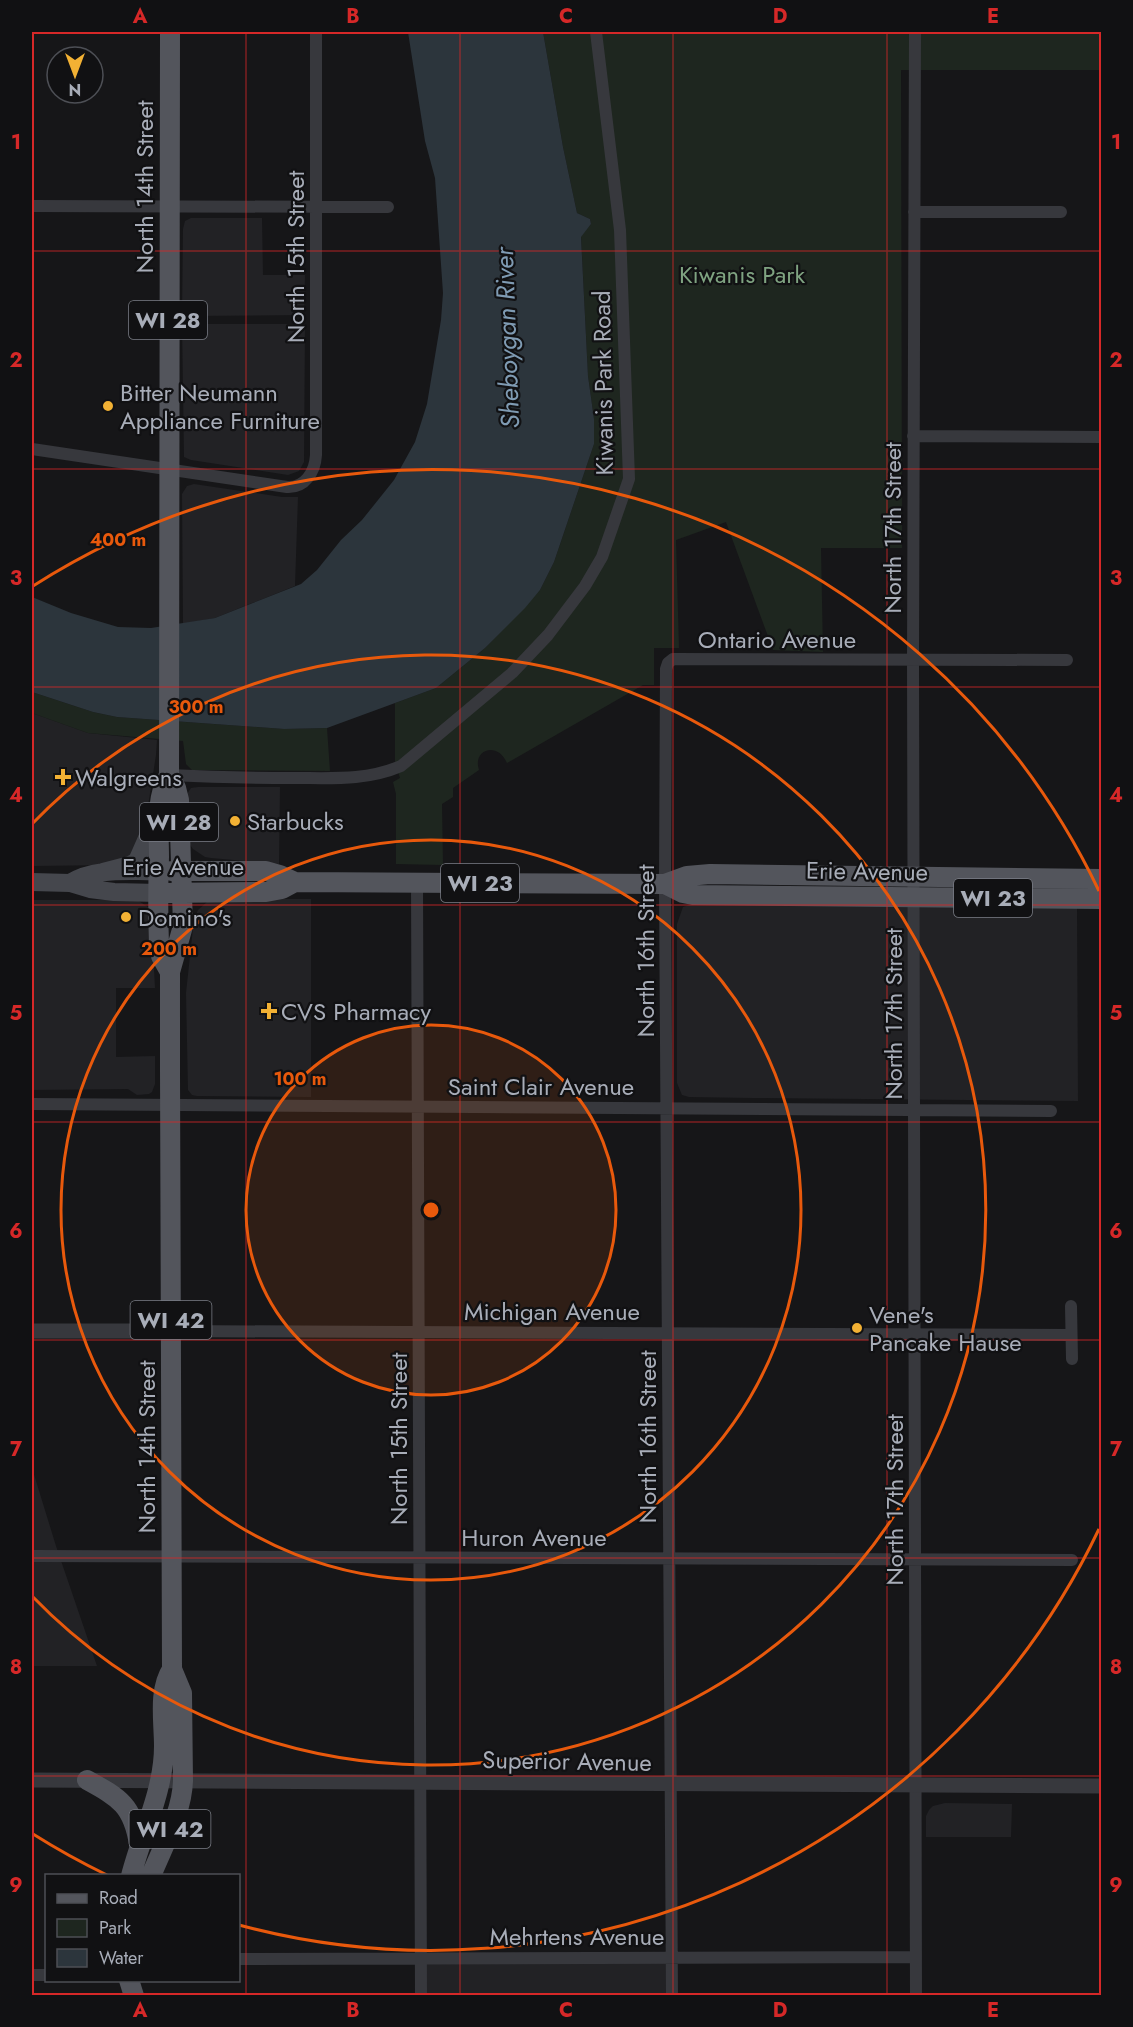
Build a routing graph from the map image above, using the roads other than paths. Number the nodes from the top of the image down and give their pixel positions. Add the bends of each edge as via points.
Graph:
1 (170, 32) edge
2 (316, 32) edge
3 (596, 32) edge
4 (915, 32) edge
5 (32, 206) edge
6 (170, 206) junction
7 (316, 207) junction
8 (388, 207) dead end
9 (914, 212) junction
10 (1061, 212) dead end
11 (913, 436) junction
12 (1101, 437) edge
13 (32, 449) edge
14 (169, 470) junction
15 (1067, 660) dead end
16 (913, 661) junction
17 (668, 663) joint
18 (169, 775) junction
19 (159, 810) junction
20 (158, 871) junction
21 (182, 871) junction
22 (103, 872) junction
23 (914, 878) junction
24 (1101, 879) edge
25 (32, 882) edge
26 (295, 882) junction
27 (417, 882) junction
28 (70, 883) junction
29 (665, 884) junction
30 (159, 893) junction
31 (183, 893) junction
32 (914, 897) junction
33 (1101, 899) edge
34 (170, 972) junction
35 (32, 1104) edge
36 (170, 1106) junction
37 (418, 1107) junction
38 (666, 1108) junction
39 (915, 1110) junction
40 (1051, 1111) dead end
41 (1071, 1306) dead end
42 (32, 1331) edge
43 (171, 1331) junction
44 (419, 1332) junction
45 (668, 1334) junction
46 (1071, 1335) junction
47 (914, 1336) junction
48 (1072, 1359) dead end
49 (32, 1556) edge
50 (172, 1556) junction
51 (420, 1557) junction
52 (668, 1558) junction
53 (915, 1559) junction
54 (1072, 1560) dead end
55 (172, 1669) junction
56 (32, 1780) edge
57 (87, 1780) junction
58 (160, 1781) junction
59 (183, 1781) junction
60 (420, 1782) junction
61 (671, 1784) junction
62 (915, 1785) junction
63 (1101, 1786) edge
64 (139, 1845) junction
65 (131, 1874) edge
66 (151, 1874) edge
67 (672, 1957) junction
68 (916, 1957) junction
69 (421, 1958) junction
70 (240, 1959) edge
71 (422, 1995) edge
72 (672, 1995) edge
73 (916, 1995) edge

1 - 6 main road, North 14th Street / WI 28
2 - 7 street, North 15th Street
3 - 18 street, Kiwanis Park Road via 620,230 629,479 602,557 554,627 512,673 401,766 368,777
4 - 9 street, North 17th Street
5 - 6 street
6 - 7 street
6 - 14 main road, North 14th Street / WI 28
7 - 8 street
7 - 14 street, North 15th Street via 314,470 306,480 289,488
9 - 10 street
9 - 11 street, North 17th Street
11 - 12 street
11 - 16 street, North 17th Street
13 - 14 street
14 - 18 main road, North 14th Street / WI 28
15 - 16 street, Ontario Avenue
16 - 17 street, Ontario Avenue via 673,659
16 - 23 street, North 17th Street
17 - 29 street, North 16th Street
18 - 19 main road, North 14th Street / WI 28
18 - 21 main road, North 14th Street / WI 28 via 178,796
19 - 20 main road, North 14th Street / WI 28
19 - 22 main road via 137,861
20 - 21 main road, Erie Avenue / WI 23
20 - 22 main road, Erie Avenue
20 - 30 main road, North 14th Street / WI 28
21 - 26 main road, Erie Avenue / WI 23 via 266,871
21 - 31 main road, North 14th Street / WI 28
22 - 28 main road, Erie Avenue via 86,874
23 - 24 main road, Erie Avenue / WI 23
23 - 29 main road, Erie Avenue / WI 23 via 699,874
23 - 32 street, North 17th Street
25 - 28 main road, Erie Avenue
26 - 27 main road, Erie Avenue / WI 23
26 - 31 main road, Erie Avenue / WI 23 via 266,892
27 - 29 main road, Erie Avenue / WI 23
27 - 37 street, North 15th Street
28 - 30 main road, Erie Avenue via 110,892
29 - 32 main road, Erie Avenue / WI 23 via 693,895
29 - 38 street, North 16th Street
30 - 31 main road, Erie Avenue / WI 23
30 - 34 main road, North 14th Street / WI 42 via 160,950
31 - 34 main road, North 14th Street / WI 42 via 182,932
32 - 33 main road, Erie Avenue / WI 23
32 - 39 street, North 17th Street
34 - 36 main road, North 14th Street / WI 42
35 - 36 street, Saint Clair Avenue
36 - 37 street, Saint Clair Avenue
36 - 43 main road, North 14th Street / WI 42
37 - 38 street, Saint Clair Avenue
37 - 44 street, North 15th Street
38 - 39 street, Saint Clair Avenue
38 - 45 street, North 16th Street
39 - 40 street, Saint Clair Avenue
39 - 47 street, North 17th Street
41 - 46 street
42 - 43 street, Michigan Avenue
43 - 44 street, Michigan Avenue
43 - 50 main road, North 14th Street / WI 42
44 - 45 street, Michigan Avenue
44 - 51 street, North 15th Street
45 - 47 street, Michigan Avenue
45 - 52 street, North 16th Street
46 - 47 street, Michigan Avenue
46 - 48 street
47 - 53 street, North 17th Street
49 - 50 street, Huron Avenue
50 - 51 street, Huron Avenue
50 - 55 main road, North 14th Street / WI 42
51 - 52 street, Huron Avenue
51 - 60 street, North 15th Street
52 - 53 street, Huron Avenue
52 - 61 street, North 16th Street
53 - 54 street, Huron Avenue
53 - 62 street, North 17th Street
55 - 58 main road, North 14th Street / WI 42 via 163,1702
55 - 59 main road, North 14th Street / WI 42 via 182,1693
56 - 57 street, Superior Avenue
57 - 58 street, Superior Avenue
57 - 64 main road via 125,1805
58 - 59 street, Superior Avenue
58 - 64 main road, North 14th Street / WI 42
59 - 60 street, Superior Avenue
59 - 66 main road, North 14th Street / WI 42 via 176,1815
60 - 61 street, Superior Avenue
60 - 69 street, North 15th Street
61 - 62 street, Superior Avenue
61 - 67 street, North 16th Street
62 - 63 street, Superior Avenue
62 - 68 street, North 17th Street
64 - 65 main road, North 14th Street / WI 42
67 - 68 street, Mehrtens Avenue
67 - 69 street, Mehrtens Avenue
67 - 72 street, North 16th Street
68 - 73 street, North 17th Street
69 - 70 street, Mehrtens Avenue
69 - 71 street, North 15th Street

